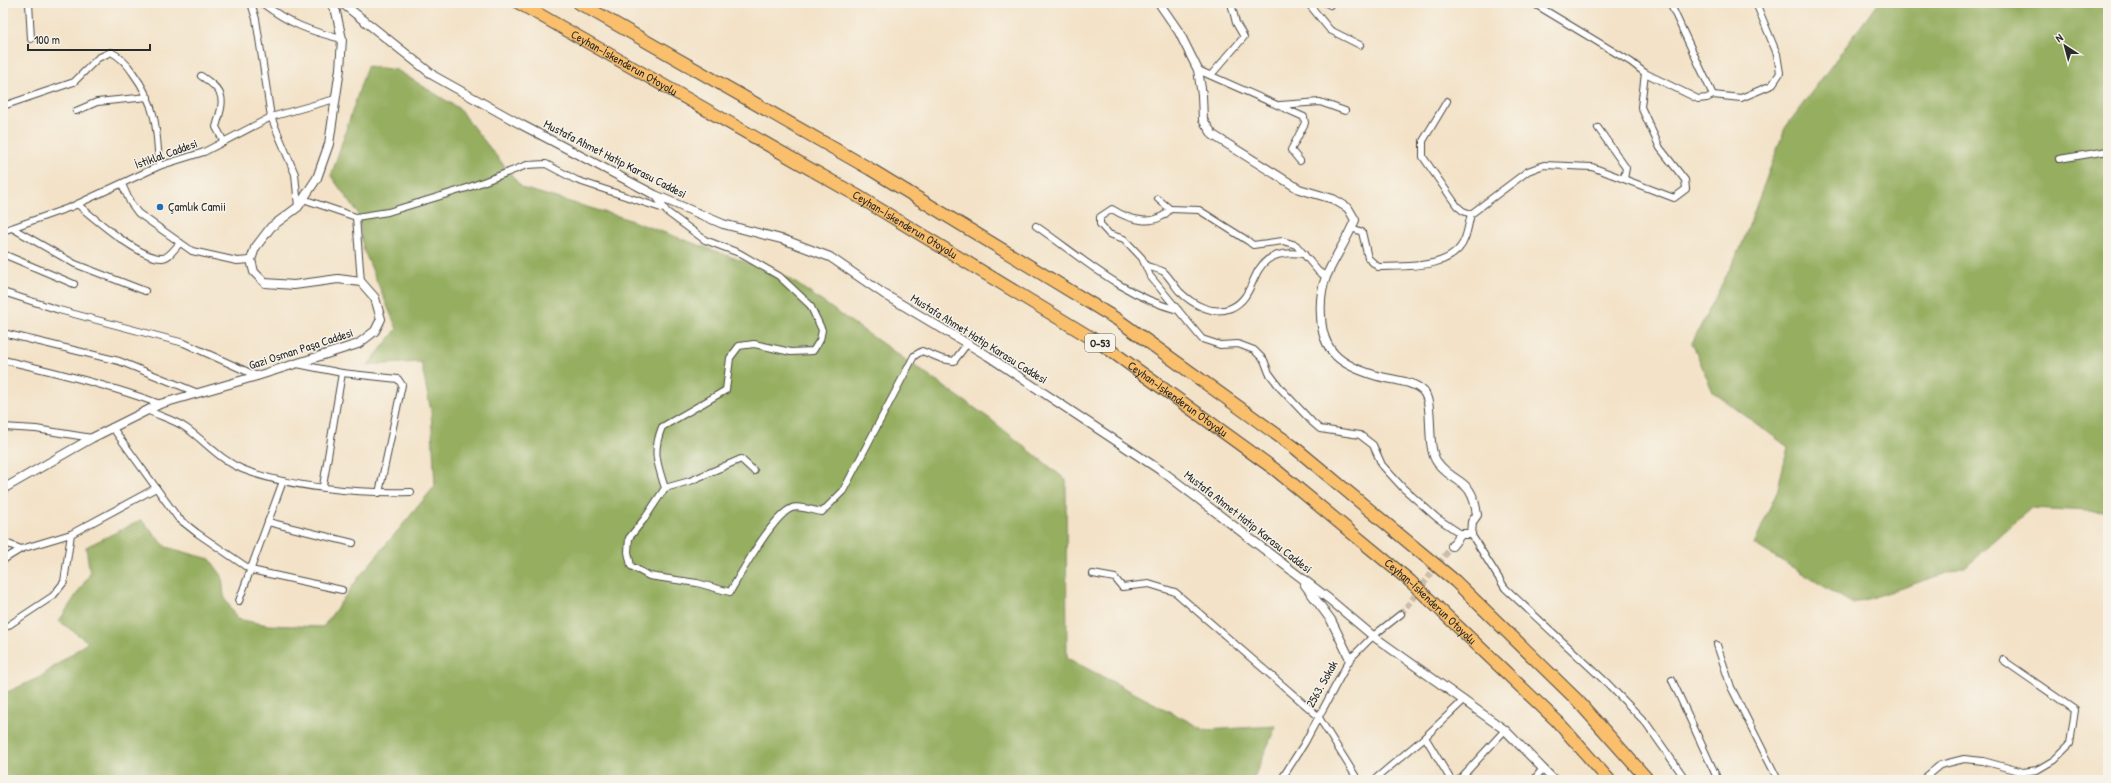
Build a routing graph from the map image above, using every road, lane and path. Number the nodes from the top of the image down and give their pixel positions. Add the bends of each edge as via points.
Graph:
1 (29, 3) edge
2 (251, 3) edge
3 (262, 3) edge
4 (331, 3) edge
5 (342, 3) edge
6 (519, 3) edge
7 (579, 3) edge
8 (1159, 3) edge
9 (1231, 3) edge
10 (1308, 3) edge
11 (1533, 3) edge
12 (1670, 3) edge
13 (1756, 3) edge
14 (31, 39) dead end
15 (342, 39) junction
16 (1360, 45) dead end
17 (1198, 70) junction
18 (1645, 73) junction
19 (1211, 75) junction
20 (201, 76) dead end
21 (1713, 95) junction
22 (148, 97) junction
23 (335, 99) junction
24 (1447, 101) dead end
25 (1280, 105) junction
26 (3, 106) edge
27 (76, 111) dead end
28 (1345, 111) dead end
29 (271, 117) junction
30 (1598, 128) dead end
31 (224, 142) junction
32 (2108, 151) edge
33 (2059, 159) dead end
34 (1300, 161) dead end
35 (159, 166) junction
36 (1624, 179) junction
37 (122, 184) junction
38 (655, 195) junction
39 (303, 199) junction
40 (1158, 199) dead end
41 (77, 204) junction
42 (298, 207) junction
43 (664, 208) junction
44 (1170, 209) junction
45 (1471, 214) junction
46 (356, 217) junction
47 (1036, 226) dead end
48 (12, 228) junction
49 (1352, 228) junction
50 (3, 231) edge
51 (180, 243) junction
52 (3, 254) edge
53 (1304, 254) junction
54 (251, 260) junction
55 (1147, 266) junction
56 (1326, 277) junction
57 (360, 282) junction
58 (74, 284) dead end
59 (145, 291) dead end
60 (3, 292) edge
61 (1178, 310) junction
62 (3, 333) edge
63 (967, 344) junction
64 (3, 360) edge
65 (296, 364) junction
66 (342, 373) junction
67 (257, 376) junction
68 (198, 393) junction
69 (160, 404) junction
70 (147, 410) junction
71 (112, 427) junction
72 (3, 428) edge
73 (92, 438) junction
74 (754, 471) dead end
75 (283, 481) junction
76 (323, 486) junction
77 (5, 487) edge
78 (156, 488) junction
79 (665, 488) junction
80 (410, 492) dead end
81 (379, 493) junction
82 (268, 522) junction
83 (71, 534) junction
84 (1461, 534) junction
85 (1471, 534) junction
86 (3, 542) edge
87 (353, 543) dead end
88 (1452, 546) tunnel mouth
89 (21, 549) junction
90 (3, 560) edge
91 (251, 570) junction
92 (1093, 574) dead end
93 (1296, 574) junction
94 (342, 590) dead end
95 (239, 601) dead end
96 (1401, 614) tunnel mouth
97 (3, 629) edge
98 (1373, 636) junction
99 (1717, 645) dead end
100 (1350, 659) junction
101 (2003, 660) dead end
102 (1672, 680) dead end
103 (1464, 700) junction
104 (1318, 716) junction
105 (1505, 730) junction
106 (1425, 737) junction
107 (1542, 768) junction
108 (1926, 779) edge
109 (1281, 780) edge
110 (1358, 780) edge
111 (1374, 780) edge
112 (1450, 780) edge
113 (1459, 780) edge
114 (1534, 780) edge
115 (1554, 780) edge
116 (1609, 780) edge
117 (1648, 780) edge
118 (1686, 780) edge
119 (1718, 780) edge
120 (1778, 780) edge

1 - 14 street
2 - 29 street via 256,19
3 - 15 street via 282,18 310,32
4 - 15 street via 336,12
5 - 38 street, Mustafa Ahmet Hatip Karasu Caddesi via 434,76
6 - 116 highway, Ceyhan-İskenderun Otoyolu / O-53 via 856,195 1103,345 1277,471 1410,581 1557,721
7 - 117 highway, O-53 via 870,168 1118,320 1276,433 1455,581 1577,700
8 - 17 street via 1179,32
9 - 19 street via 1236,24 1244,37
10 - 16 street via 1330,30
11 - 18 street
12 - 21 street
13 - 21 street via 1777,54 1780,73 1772,85 1741,98
15 - 23 street
17 - 19 street
17 - 49 street via 1203,120 1213,135 1300,189 1333,199 1348,208 1355,220
18 - 21 street via 1698,99
18 - 36 street via 1641,107 1660,148 1685,180 1686,190 1674,198
19 - 25 street via 1272,104
20 - 31 street via 216,86 222,97 216,127
22 - 26 street via 127,65 111,52 98,58 74,82
22 - 27 street via 97,102
22 - 35 street via 158,131
23 - 29 street, İstiklal Caddesi
23 - 39 street via 329,144 317,178
24 - 45 street via 1424,141 1423,157 1457,206
25 - 28 street via 1320,102
25 - 34 street via 1304,117 1305,124 1291,150
29 - 31 street, İstiklal Caddesi
29 - 42 street via 295,174
30 - 36 street via 1626,168
31 - 35 street, İstiklal Caddesi via 204,152
32 - 33 street
35 - 37 street, İstiklal Caddesi
36 - 45 street via 1592,167 1544,164 1536,166
37 - 41 street, İstiklal Caddesi
37 - 51 street via 138,213
38 - 43 street
38 - 63 street, Mustafa Ahmet Hatip Karasu Caddesi via 723,224 785,240 830,257 884,294
39 - 42 street
39 - 46 street
40 - 44 street
41 - 48 street, İstiklal Caddesi
41 - 51 street via 115,235 153,257 163,258 169,255
42 - 54 street via 272,227 255,248
43 - 46 street via 576,180 546,164 527,165 388,212
43 - 79 street via 705,240 739,253 779,276 810,305 822,330 820,340 813,351 792,352 754,344 739,346 730,358 726,390 662,427 655,444 658,467
44 - 53 street via 1199,210 1253,245 1283,241 1296,245
44 - 55 street via 1166,215 1144,221 1135,220 1112,209 1100,217 1100,224 1109,234 1124,239
45 - 49 street via 1465,239 1457,250 1441,261 1423,264 1378,267 1368,258 1362,232
46 - 57 street
47 - 61 street via 1101,274 1126,289 1159,305
48 - 50 street, İstiklal Caddesi
48 - 59 street via 75,264
49 - 56 street
51 - 54 street via 192,251 237,261
52 - 58 street
53 - 55 street via 1289,252 1274,256 1261,265 1254,274 1244,299 1230,309 1211,311 1180,291 1162,271
53 - 56 street
54 - 57 street via 254,272 265,283 294,285 338,279
55 - 61 street via 1150,276
56 - 85 street via 1320,299 1321,332 1325,342 1345,364 1423,391 1428,400 1432,446 1437,461 1465,483 1472,492 1477,515 1472,522
57 - 65 street, Gazi Osman Paşa Caddesi via 375,298 381,319 375,331 358,344
60 - 67 street via 184,344
61 - 84 street via 1202,339 1220,345 1238,344 1254,350 1264,360 1269,373 1281,389 1313,423 1320,429 1360,435 1373,445 1382,465 1403,488
62 - 68 street via 120,361
63 - 79 street via 954,361 922,351 914,356 843,491 822,512 793,507 782,514 730,592 697,583 649,576 632,566 628,552 629,538
63 - 93 street, Mustafa Ahmet Hatip Karasu Caddesi via 1166,474
64 - 69 street via 133,394
65 - 66 street
65 - 67 street, Gazi Osman Paşa Caddesi
66 - 76 street
66 - 81 street via 398,379 402,385
67 - 68 street, Gazi Osman Paşa Caddesi
68 - 69 street, Gazi Osman Paşa Caddesi
69 - 70 street, Gazi Osman Paşa Caddesi
70 - 71 street, Gazi Osman Paşa Caddesi
70 - 75 street via 185,427 213,452 242,469
71 - 73 street, Gazi Osman Paşa Caddesi
71 - 78 street
72 - 73 street via 36,429
73 - 77 street, Gazi Osman Paşa Caddesi
74 - 79 street via 741,459 690,481
75 - 76 street
75 - 82 street
76 - 81 street
78 - 83 street
78 - 91 street via 178,518
80 - 81 street
82 - 87 street
82 - 91 street
83 - 89 street
83 - 97 street via 64,582 53,596
84 - 85 street
84 - 88 street
85 - 118 street via 1505,588 1602,678 1646,723
86 - 89 street
89 - 90 street
91 - 94 street
91 - 95 street
92 - 104 street via 1115,578 1122,587 1149,584 1175,592
93 - 98 street, Mustafa Ahmet Hatip Karasu Caddesi
93 - 100 street via 1331,620
96 - 98 street, 2563. Sokak
98 - 100 street, 2563. Sokak
98 - 103 street, Mustafa Ahmet Hatip Karasu Caddesi
99 - 120 street via 1731,687
100 - 104 street, 2563. Sokak
101 - 108 street via 2074,710 2070,744 2054,760 2037,770 2023,772 1983,761 1964,759 1940,765
102 - 119 street
103 - 105 street, Mustafa Ahmet Hatip Karasu Caddesi
103 - 106 street
104 - 109 street, 2563. Sokak
104 - 110 street
105 - 107 street, Mustafa Ahmet Hatip Karasu Caddesi
105 - 113 street
106 - 111 street
106 - 112 street
107 - 114 street
107 - 115 street, Mustafa Ahmet Hatip Karasu Caddesi

